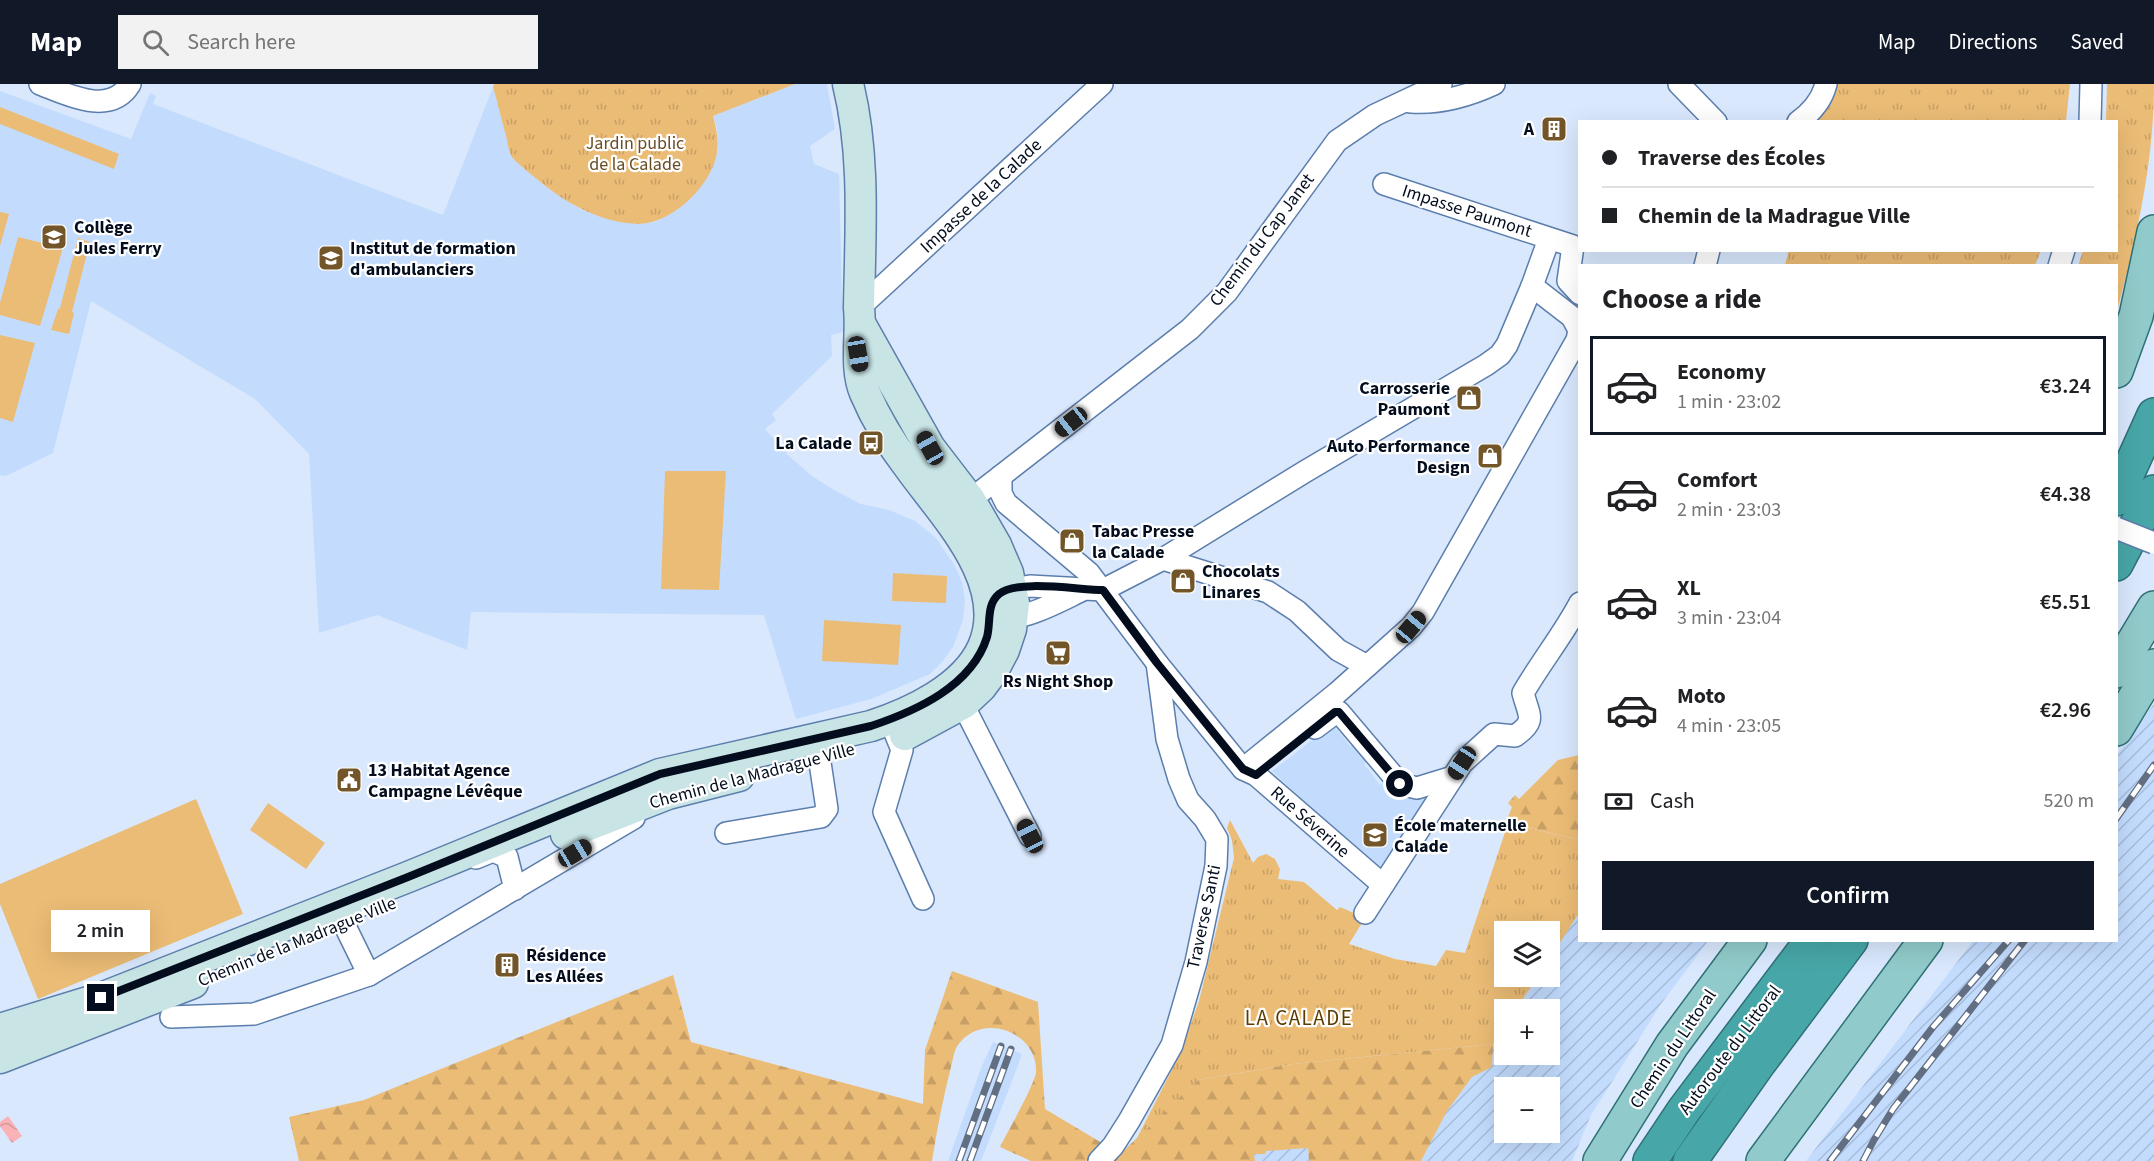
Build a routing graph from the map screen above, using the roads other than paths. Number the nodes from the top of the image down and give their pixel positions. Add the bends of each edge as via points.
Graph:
1 (40, 84) edge
2 (130, 84) edge
3 (848, 84) edge
4 (1102, 84) edge
5 (1441, 84) edge
6 (1494, 84) edge
7 (1679, 84) edge
8 (1826, 84) edge
9 (2091, 84) edge
10 (1405, 102) junction
11 (1714, 120) edge
12 (1800, 120) edge
13 (2090, 120) edge
14 (1384, 184) dead end
15 (2154, 232) edge
16 (1549, 239) junction
17 (1532, 286) junction
18 (1578, 292) edge
19 (860, 316) junction
20 (1578, 328) edge
21 (1578, 335) edge
22 (2118, 366) edge
23 (2154, 415) edge
24 (1001, 476) junction
25 (2154, 492) edge
26 (2118, 495) edge
27 (970, 500) junction
28 (945, 515) junction
29 (2118, 529) edge
30 (2154, 543) edge
31 (1163, 559) junction
32 (2118, 560) edge
33 (1093, 590) junction
34 (1005, 604) junction
35 (1578, 607) edge
36 (2154, 608) edge
37 (1157, 663) junction
38 (1367, 666) junction
39 (2154, 666) edge
40 (2118, 668) edge
41 (958, 694) junction
42 (2118, 726) edge
43 (893, 729) junction
44 (819, 756) junction
45 (1249, 772) junction
46 (1453, 777) junction
47 (641, 793) junction
48 (726, 833) dead end
49 (1030, 836) dead end
50 (507, 857) junction
51 (421, 871) junction
52 (1383, 885) junction
53 (514, 889) junction
54 (923, 899) dead end
55 (1365, 913) dead end
56 (344, 924) junction
57 (1749, 942) edge
58 (1810, 942) edge
59 (1849, 942) edge
60 (1925, 942) edge
61 (1948, 942) edge
62 (369, 975) junction
63 (1885, 998) junction
64 (171, 1017) dead end
65 (0, 1029) edge
66 (0, 1058) edge
67 (1099, 1161) edge
68 (1600, 1161) edge
69 (1650, 1161) edge
70 (1690, 1161) edge
71 (1763, 1161) edge

1 - 2 street via 87,101 116,97
3 - 19 street via 860,178
4 - 19 street, Impasse de la Calade
5 - 10 street, Chemin du Cap Janet
6 - 10 street via 1431,103
7 - 11 street
8 - 12 street via 1822,98
9 - 13 street
10 - 24 street, Chemin du Cap Janet via 1375,115 1337,141 1227,292 1190,329
14 - 16 street, Impasse Paumont
15 - 22 main road via 2136,316
16 - 17 street
16 - 18 street, Impasse Paumont via 1573,246 1568,281
17 - 20 street via 1572,317
17 - 31 street via 1500,355
19 - 27 street via 930,448
19 - 28 street via 858,354 863,391 901,457
21 - 38 street via 1423,612
23 - 26 highway
24 - 27 street, Chemin du Cap Janet
24 - 33 street via 1001,493 1006,503 1089,573
25 - 32 highway
27 - 28 street, Chemin du Cap Janet
27 - 34 street via 996,545
28 - 34 street via 986,585
29 - 30 street, bridge
31 - 33 street
31 - 38 street via 1268,592 1297,611 1338,650
33 - 34 street via 1033,612
33 - 34 street via 1030,586
33 - 37 street, Rue Séverine
34 - 41 street, Chemin de la Madrague Ville via 1004,650 981,687
35 - 46 street via 1523,693 1530,719 1527,728 1515,736 1494,734 1462,763
36 - 40 main road
37 - 45 street, Rue Séverine
37 - 67 street, Traverse Santi via 1167,739 1188,800 1217,838 1216,866 1196,962 1172,1045 1129,1121
38 - 45 street
39 - 42 main road
41 - 43 street, Chemin de la Madrague Ville
41 - 49 street
43 - 44 street, Chemin de la Madrague Ville
43 - 47 street, Chemin de la Madrague Ville via 871,726 660,774
43 - 54 street via 902,750 884,812
44 - 47 street, Chemin de la Madrague Ville via 668,794
44 - 48 street via 827,809 821,817
45 - 46 street via 1339,712 1400,784 1427,787
45 - 52 street, Rue Séverine
46 - 52 street
47 - 50 street, Chemin de la Madrague Ville via 569,833
47 - 51 street, Chemin de la Madrague Ville
47 - 53 street via 635,818
50 - 51 street via 493,851 449,868
50 - 53 street
50 - 56 street, Chemin de la Madrague Ville
51 - 56 street via 390,893 356,908
51 - 65 street, Chemin de la Madrague Ville via 101,998
52 - 55 street
53 - 62 street
56 - 62 street
56 - 66 street, Chemin de la Madrague Ville
57 - 68 main road, Chemin du Littoral via 1672,1045
58 - 69 highway, Autoroute du Littoral
59 - 70 highway, Autoroute du Littoral
60 - 63 main road
61 - 63 main road
62 - 64 street via 254,1014
63 - 71 main road

